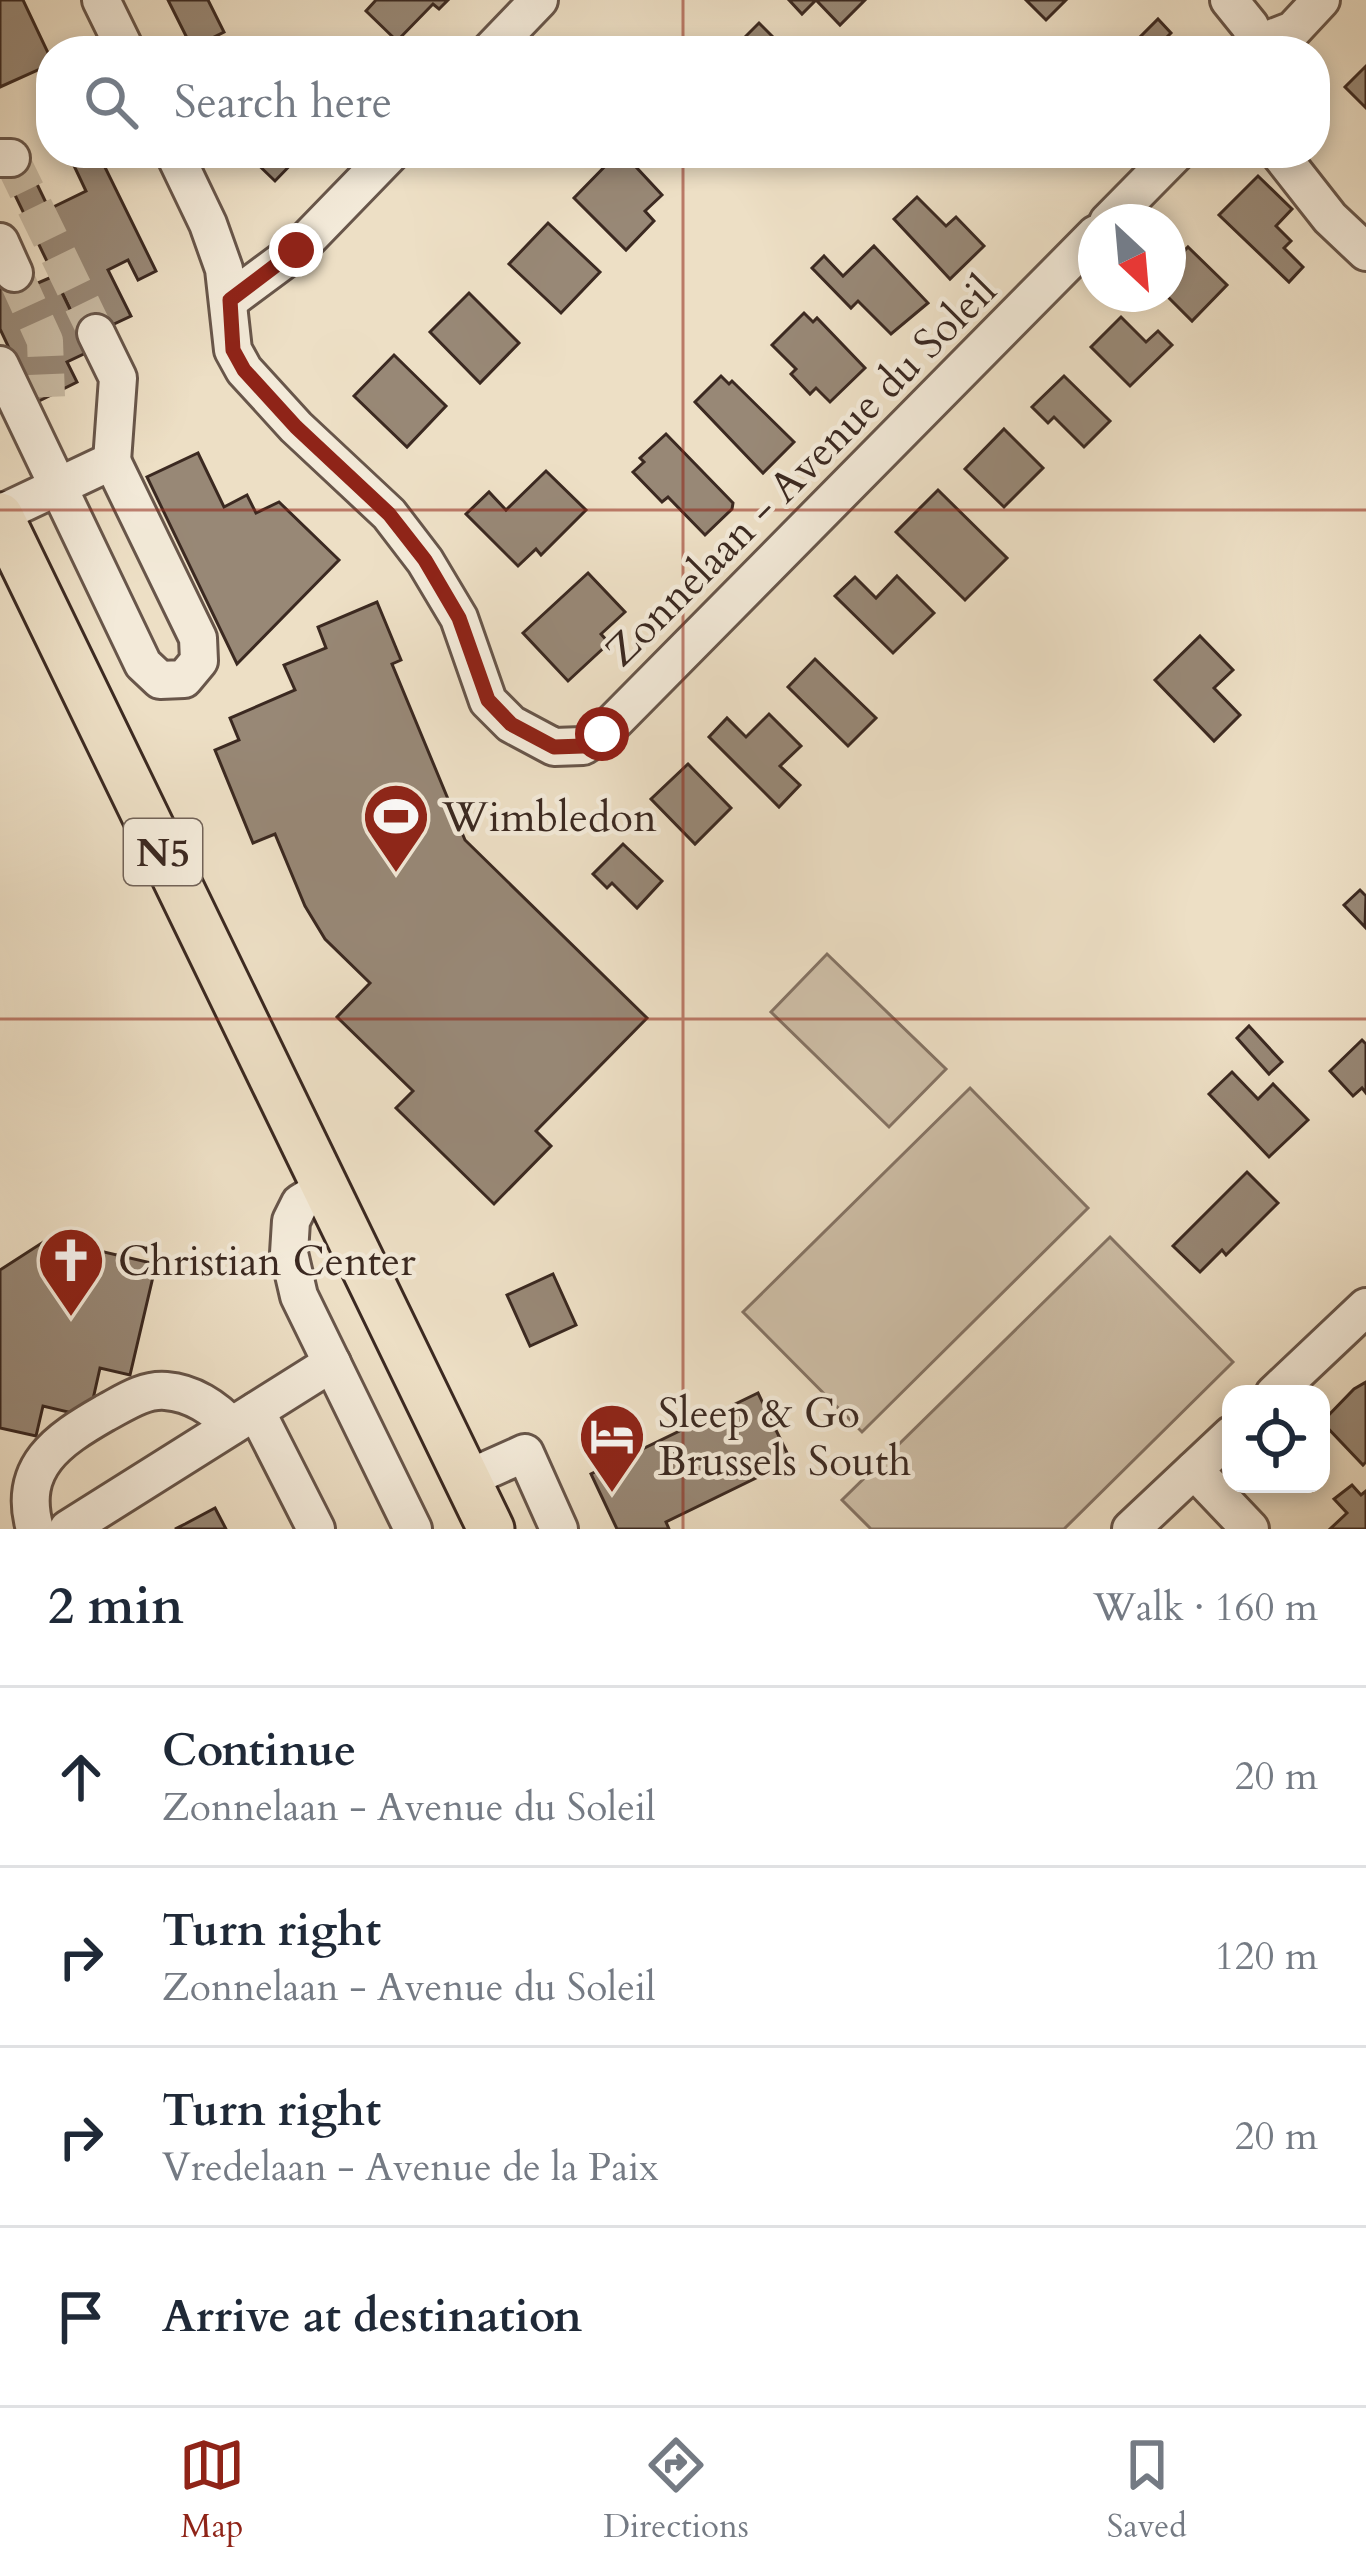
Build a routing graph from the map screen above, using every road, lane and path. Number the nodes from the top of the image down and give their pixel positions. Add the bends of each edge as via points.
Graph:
1 (101, 0) edge
2 (539, 0) edge
3 (1229, 0) edge
4 (1321, 0) edge
5 (119, 36) edge
6 (504, 36) edge
7 (1253, 36) edge
8 (1280, 36) edge
9 (181, 168) edge
10 (376, 168) edge
11 (1161, 168) edge
12 (1291, 168) edge
13 (1126, 204) edge
14 (1078, 252) edge
15 (1366, 252) edge
16 (230, 300) junction
17 (96, 333) tunnel mouth
18 (0, 365) edge
19 (112, 461) junction
20 (57, 487) junction
21 (0, 515) edge
22 (326, 1187) junction
23 (1366, 1307) edge
24 (332, 1363) junction
25 (1284, 1385) edge
26 (243, 1419) junction
27 (1222, 1444) edge
28 (1194, 1470) junction
29 (467, 1478) junction
30 (35, 1529) edge
31 (68, 1529) edge
32 (316, 1529) edge
33 (413, 1529) edge
34 (491, 1529) edge
35 (560, 1529) edge
36 (1131, 1529) edge
37 (1250, 1529) edge

1 - 5 street
2 - 6 street
3 - 7 street
4 - 8 street
9 - 16 street, Zonnelaan - Avenue du Soleil
10 - 16 street via 296,250
11 - 13 street
12 - 15 street
14 - 16 street, Zonnelaan - Avenue du Soleil via 583,746 554,747 511,724 488,700 459,618 425,560 244,370 233,350
17 - 19 street via 118,378
18 - 20 street via 39,413
19 - 20 street
19 - 20 street via 198,638 199,661 184,679 160,680 143,664
20 - 21 street
21 - 22 main road, N5
22 - 24 street via 300,1203 289,1253 299,1296
22 - 29 main road, N5
23 - 25 street
24 - 26 street
24 - 33 street
26 - 30 street via 165,1390 136,1396 63,1438 37,1467
26 - 31 street
26 - 32 street
27 - 28 street
28 - 36 street
28 - 37 street
29 - 34 main road, N5
29 - 35 street via 524,1453

